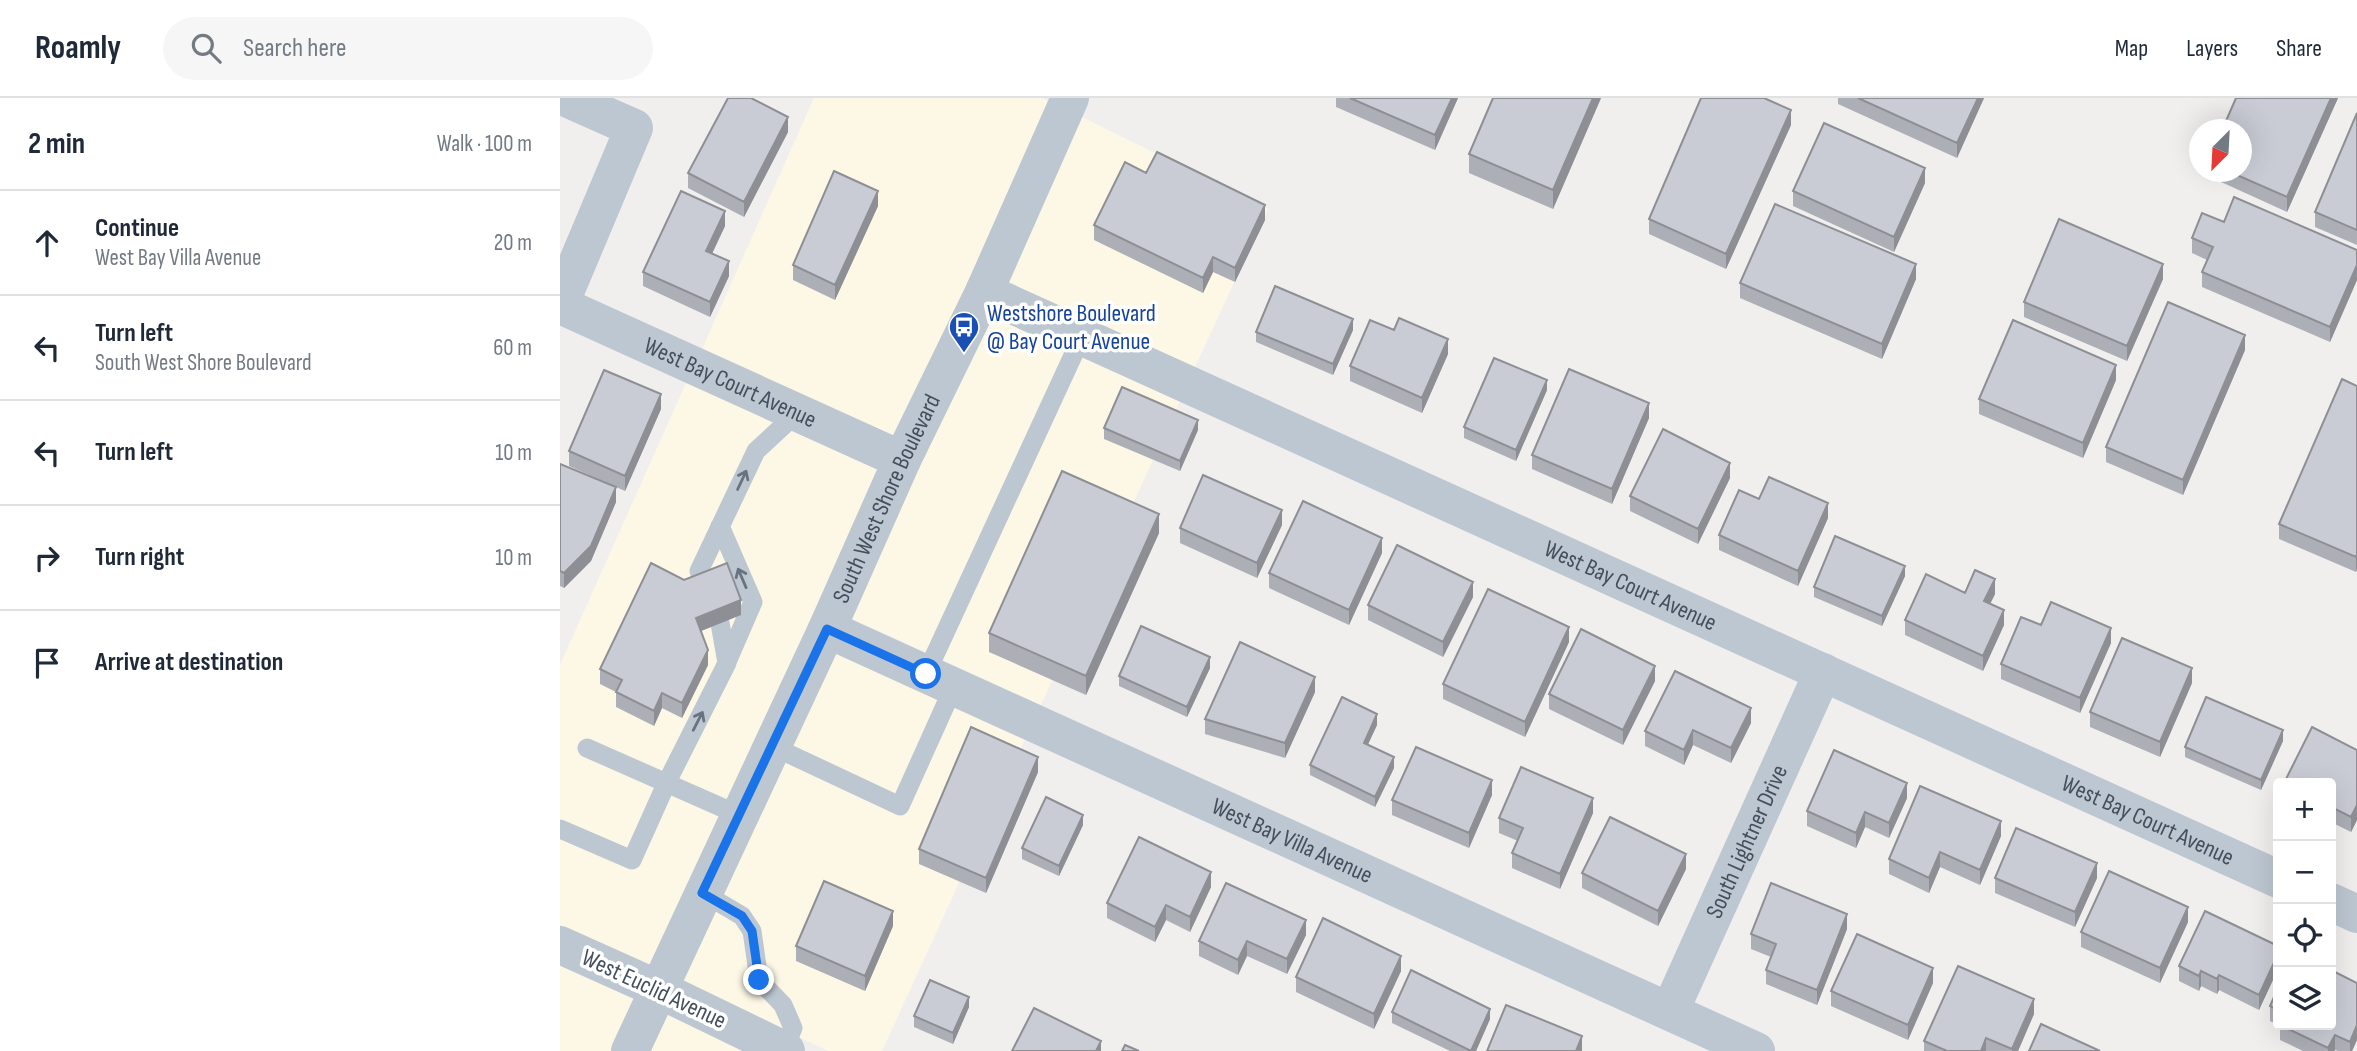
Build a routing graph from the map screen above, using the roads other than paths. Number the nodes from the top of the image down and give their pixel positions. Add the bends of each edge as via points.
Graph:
1 (566, 98) edge
2 (1070, 98) edge
3 (984, 292) junction
4 (560, 304) edge
5 (1082, 336) junction
6 (797, 413) junction
7 (902, 460) junction
8 (720, 526) junction
9 (706, 586) edge
10 (720, 623) edge
11 (827, 629) junction
12 (727, 663) junction
13 (1823, 673) junction
14 (940, 680) junction
15 (772, 746) junction
16 (587, 748) dead end
17 (667, 782) junction
18 (740, 815) junction
19 (560, 829) edge
20 (2273, 877) edge
21 (702, 893) junction
22 (2335, 904) edge
23 (2357, 914) edge
24 (560, 945) edge
25 (658, 989) junction
26 (1670, 1012) junction
27 (630, 1051) edge
28 (785, 1051) edge
29 (1756, 1051) edge

1 - 4 street, West Bay Court Avenue via 634,128
2 - 3 street, South West Shore Boulevard
3 - 5 street, West Bay Court Avenue
3 - 7 street, South West Shore Boulevard
4 - 6 street, West Bay Court Avenue
5 - 13 street, West Bay Court Avenue
5 - 14 lane
6 - 7 street, West Bay Court Avenue
8 -> 6 lane via 756,451
7 - 11 street, South West Shore Boulevard
8 - 9 lane via 699,571
12 -> 8 lane via 753,603
10 - 12 lane
11 - 14 street, West Bay Villa Avenue
11 - 15 street, South West Shore Boulevard
17 -> 12 lane
13 - 20 street, West Bay Court Avenue
13 - 26 street, South Lightner Drive
14 - 15 lane via 900,806
14 - 26 street, West Bay Villa Avenue
15 - 18 street, South West Shore Boulevard
16 - 17 lane
17 - 18 lane
17 - 19 lane via 632,860
18 - 21 street, South West Shore Boulevard
21 - 25 street, South West Shore Boulevard
21 - 28 lane via 742,916 752,931 759,980 783,1005 793,1028
22 - 23 street
24 - 25 street, West Euclid Avenue
25 - 27 street, South West Shore Boulevard
25 - 28 street, West Euclid Avenue
26 - 29 street, West Bay Villa Avenue

